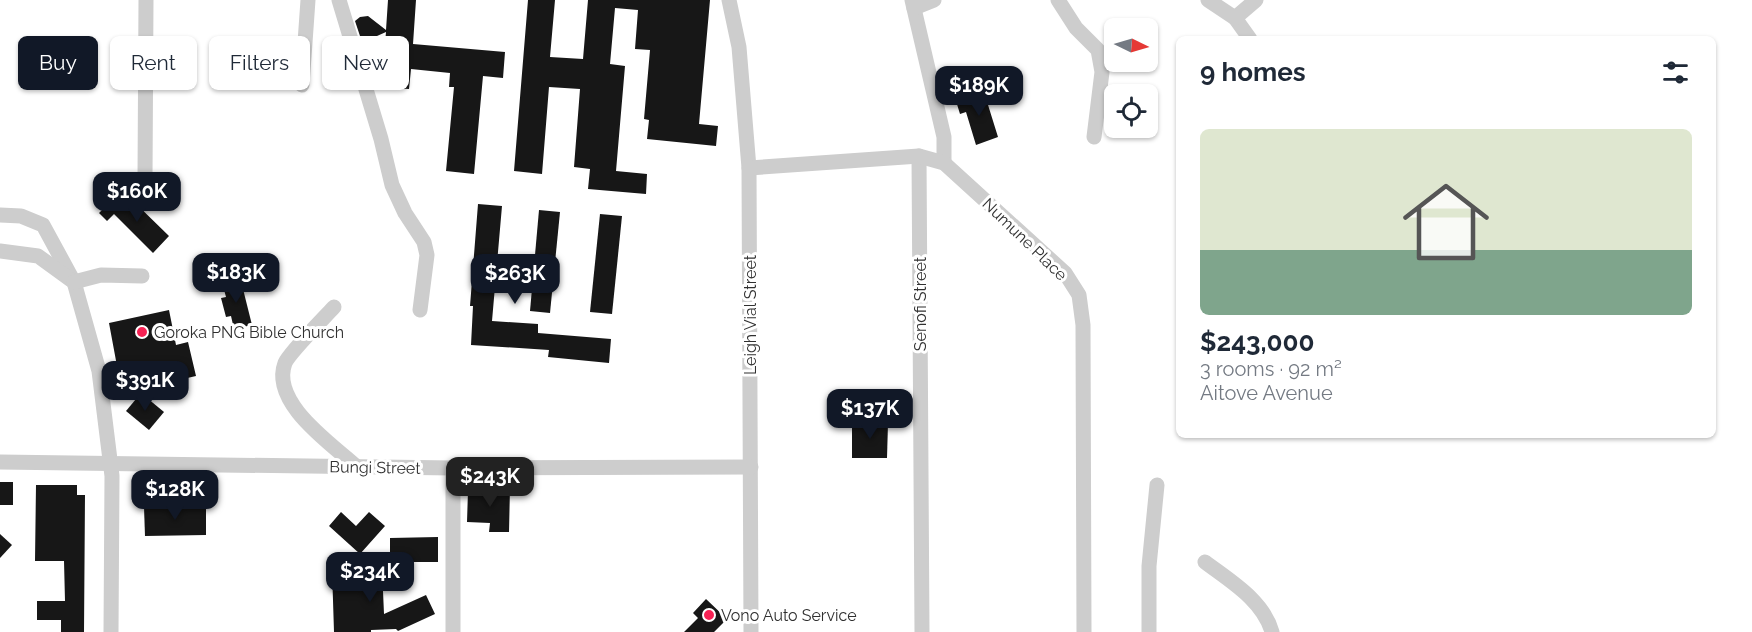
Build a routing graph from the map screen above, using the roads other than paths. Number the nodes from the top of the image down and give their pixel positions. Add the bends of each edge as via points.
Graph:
1 (146, 0) edge
2 (308, 0) edge
3 (339, 0) edge
4 (729, 0) edge
5 (934, 0) edge
6 (1058, 0) edge
7 (1208, 0) edge
8 (1256, 0) edge
9 (913, 4) edge
10 (1234, 18) junction
11 (305, 36) edge
12 (1248, 36) edge
13 (1094, 137) dead end
14 (919, 156) junction
15 (944, 163) junction
16 (749, 168) junction
17 (145, 178) dead end
18 (0, 215) edge
19 (0, 251) edge
20 (142, 276) dead end
21 (74, 282) junction
22 (333, 307) dead end
23 (420, 310) dead end
24 (0, 462) edge
25 (110, 464) junction
26 (357, 467) junction
27 (751, 467) junction
28 (453, 468) junction
29 (1157, 486) dead end
30 (1205, 562) dead end
31 (111, 632) edge
32 (453, 632) edge
33 (751, 632) edge
34 (922, 632) edge
35 (1084, 632) edge
36 (1149, 632) edge
37 (1272, 632) edge

1 - 17 street
2 - 11 street
3 - 23 street via 392,185 428,255
4 - 16 street, Leigh Vial Street via 739,47
5 - 9 street
6 - 13 street via 1076,28 1098,50 1102,72
7 - 10 street
8 - 10 street
9 - 15 street via 944,137
10 - 12 street
14 - 15 street, Numune Place
14 - 16 street, Numune Place
14 - 34 street, Senofi Street
15 - 35 street, Numune Place via 1065,273 1079,295 1083,326
16 - 27 street, Leigh Vial Street
18 - 21 street via 21,216 43,225
19 - 21 street via 38,256
20 - 21 street via 101,275
21 - 25 street via 99,371
22 - 26 street via 285,362 283,377 289,402
24 - 25 street, Bungi Street
25 - 26 street, Bungi Street
25 - 31 street
26 - 28 street, Bungi Street
27 - 28 street, Bungi Street
27 - 33 street, Leigh Vial Street
28 - 32 street
29 - 36 street via 1149,566
30 - 37 street via 1246,592 1269,620

